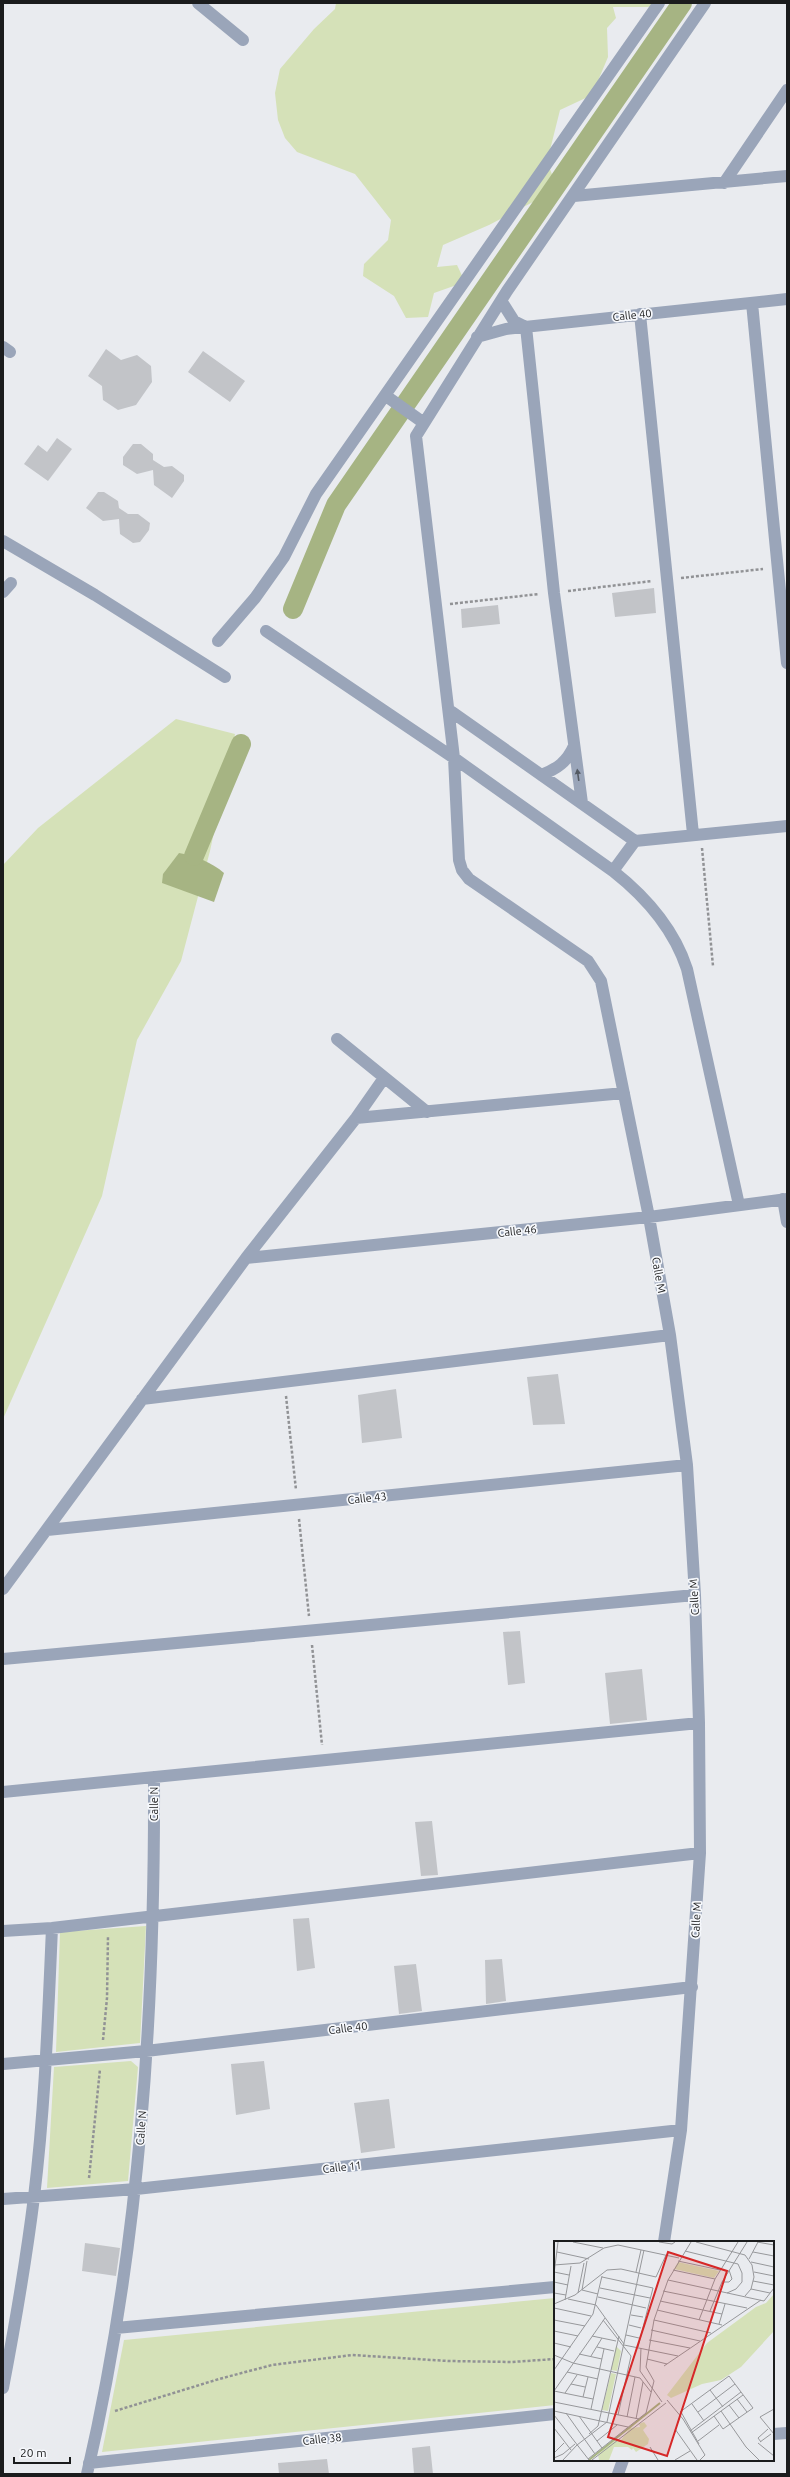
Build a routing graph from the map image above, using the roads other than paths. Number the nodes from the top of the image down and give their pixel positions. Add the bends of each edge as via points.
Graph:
1 (198, 3) edge
2 (659, 3) edge
3 (705, 3) edge
4 (243, 40) dead end
5 (787, 90) edge
6 (787, 176) edge
7 (724, 183) junction
8 (574, 196) junction
9 (787, 299) edge
10 (502, 302) junction
11 (752, 303) junction
12 (640, 314) junction
13 (526, 327) junction
14 (477, 337) junction
15 (386, 396) junction
16 (424, 423) junction
17 (3, 541) edge
18 (266, 631) dead end
19 (218, 641) dead end
20 (787, 663) edge
21 (225, 677) dead end
22 (449, 710) junction
23 (574, 746) junction
24 (454, 758) junction
25 (541, 775) junction
26 (582, 803) junction
27 (787, 826) edge
28 (697, 834) junction
29 (635, 841) junction
30 (613, 871) junction
31 (337, 1039) dead end
32 (384, 1078) junction
33 (624, 1093) junction
34 (427, 1112) junction
35 (356, 1118) junction
36 (785, 1199) edge
37 (739, 1205) junction
38 (649, 1217) junction
39 (787, 1222) edge
40 (246, 1258) junction
41 (670, 1335) junction
42 (142, 1399) junction
43 (687, 1465) junction
44 (47, 1530) junction
45 (3, 1589) edge
46 (695, 1595) junction
47 (3, 1659) edge
48 (699, 1723) junction
49 (154, 1777) junction
50 (3, 1792) edge
51 (700, 1853) junction
52 (152, 1916) junction
53 (52, 1928) junction
54 (3, 1931) edge
55 (692, 1987) junction
56 (146, 2051) junction
57 (46, 2060) junction
58 (3, 2064) edge
59 (681, 2130) junction
60 (136, 2189) junction
61 (34, 2196) junction
62 (3, 2199) edge
63 (664, 2241) edge
64 (554, 2287) edge
65 (9, 2328) edge
66 (116, 2328) junction
67 (3, 2388) edge
68 (554, 2414) edge
69 (787, 2433) edge
70 (774, 2434) edge
71 (622, 2461) edge
72 (88, 2469) edge
73 (618, 2474) edge

1 - 4 street
2 - 15 street
3 - 8 street
5 - 7 street
6 - 7 street
7 - 8 street
8 - 10 street via 507,291
9 - 11 street, Calle 40
10 - 13 street via 514,321
10 - 14 street
11 - 12 street, Calle 40
11 - 20 street
12 - 13 street, Calle 40
12 - 28 street via 666,580
13 - 14 street, Calle 40 via 506,328
13 - 23 street via 554,593
14 - 16 street
15 - 16 street
15 - 19 street via 316,494 284,557
16 - 22 street via 416,436
17 - 21 street via 95,595
18 - 24 street
22 - 24 street
22 - 25 street
23 - 25 street via 569,757 561,765
26 -> 23 street
24 - 30 street
24 - 33 street, Calle M via 459,860 462,870 470,879 588,961 596,971 604,989
25 - 26 street
26 - 29 street
27 - 28 street
28 - 29 street
29 - 30 street
30 - 37 street via 634,888 660,917 680,947
31 - 32 street
32 - 34 street
32 - 35 street
33 - 34 street
33 - 38 street, Calle M
34 - 35 street
35 - 40 street
36 - 37 street, Calle 46
36 - 39 street
37 - 38 street, Calle 46
38 - 40 street, Calle 46
38 - 41 street, Calle M
40 - 42 street
41 - 42 street
41 - 43 street, Calle M
42 - 44 street
43 - 44 street, Calle 43
43 - 46 street, Calle M
44 - 45 street
46 - 47 street
46 - 48 street, Calle M
48 - 49 street
48 - 51 street, Calle M
49 - 50 street
49 - 52 street, Calle N
51 - 52 street
51 - 55 street, Calle M
52 - 53 street
52 - 56 street, Calle N
53 - 54 street
53 - 57 street
55 - 56 street, Calle 40
55 - 59 street, Calle M
56 - 57 street, Calle 40
56 - 60 street, Calle N
57 - 58 street, Calle 40
57 - 61 street
59 - 60 street, Calle 11
59 - 63 street, Calle M
60 - 61 street, Calle 11
60 - 66 street, Calle N
61 - 62 street, Calle 11
61 - 65 street
64 - 66 street
65 - 67 street
66 - 72 street, Calle N
68 - 72 street, Calle 38
69 - 70 street
71 - 73 street

